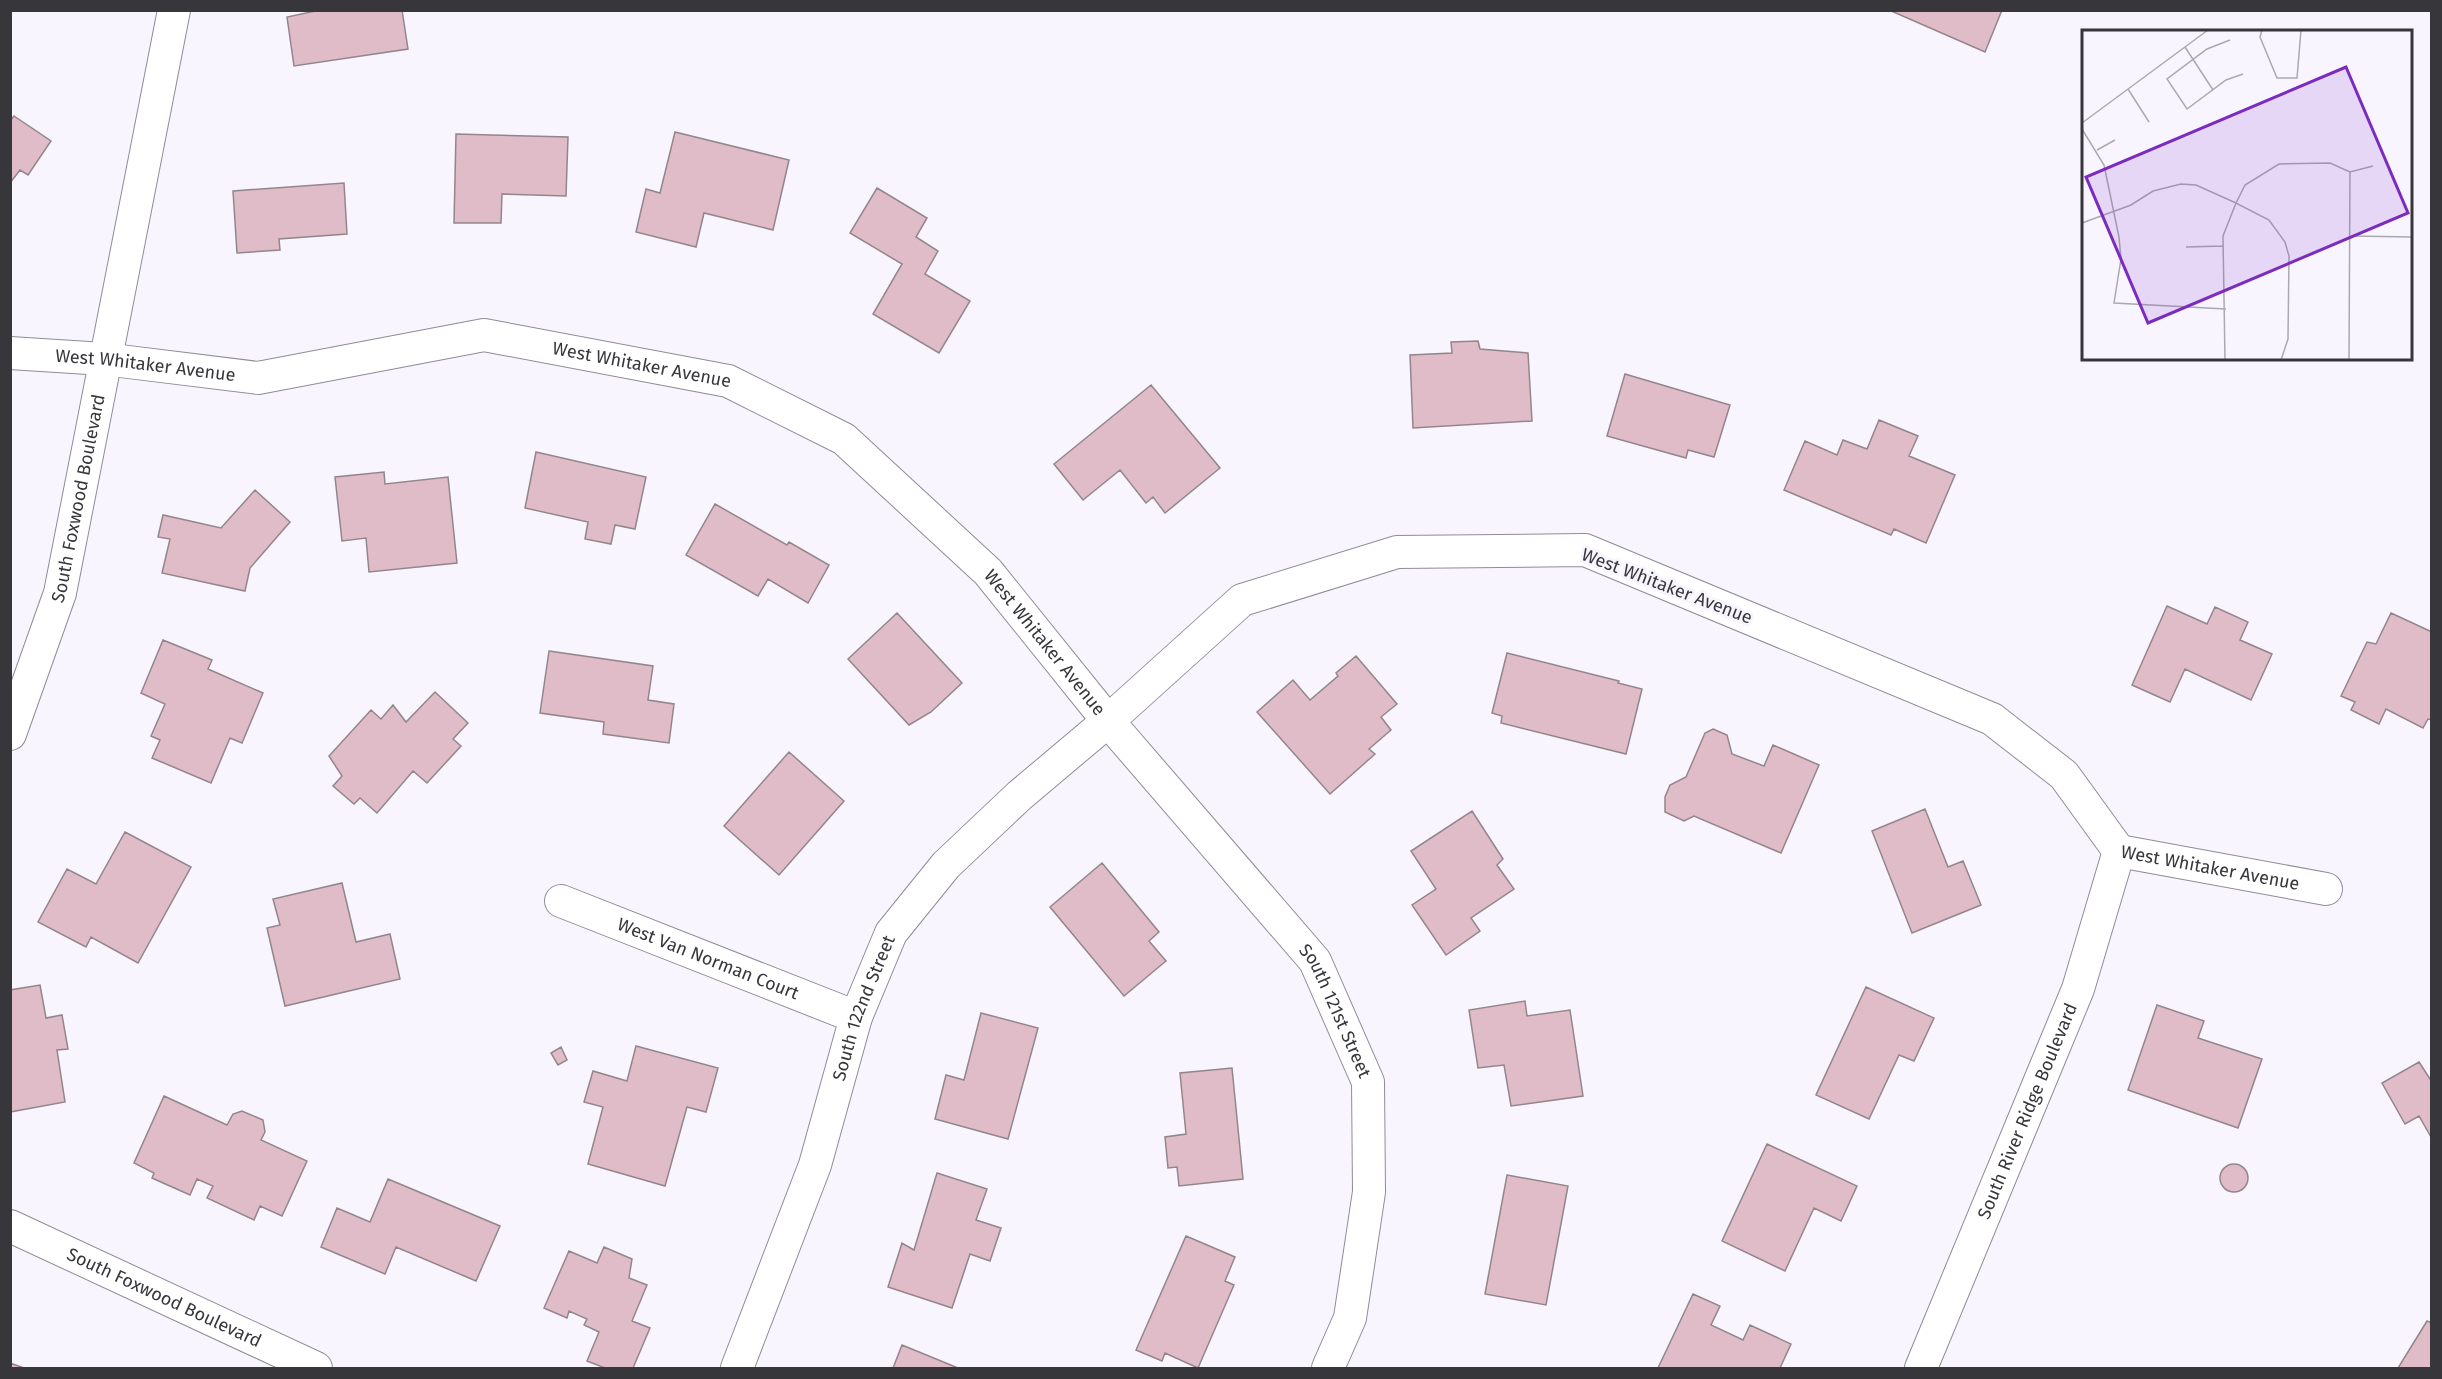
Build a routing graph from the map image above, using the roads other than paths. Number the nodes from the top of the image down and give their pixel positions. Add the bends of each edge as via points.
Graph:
1 (174, 10) edge
2 (10, 353) edge
3 (104, 359) junction
4 (1108, 721) junction
5 (10, 734) edge
6 (2119, 851) junction
7 (2326, 889) dead end
8 (561, 901) dead end
9 (856, 1017) junction
10 (10, 1226) edge
11 (316, 1368) edge
12 (737, 1368) edge
13 (1328, 1368) edge
14 (1921, 1368) edge

1 - 3 street, South Foxwood Boulevard
2 - 3 street, West Whitaker Avenue
3 - 4 street, West Whitaker Avenue via 258,378 484,335 728,381 844,439 988,572
3 - 5 street, South Foxwood Boulevard via 60,593
4 - 6 street, West Whitaker Avenue via 1242,600 1397,552 1585,550 1992,719 2064,775
4 - 9 street, South 122nd Street via 1019,796 946,865 891,933
4 - 13 street, South 121st Street via 1315,960 1368,1082 1369,1192 1350,1318
6 - 7 street, West Whitaker Avenue
6 - 14 street, South River Ridge Boulevard via 2078,989
8 - 9 street, West Van Norman Court
9 - 12 street, South 122nd Street via 815,1165
10 - 11 street, South Foxwood Boulevard

